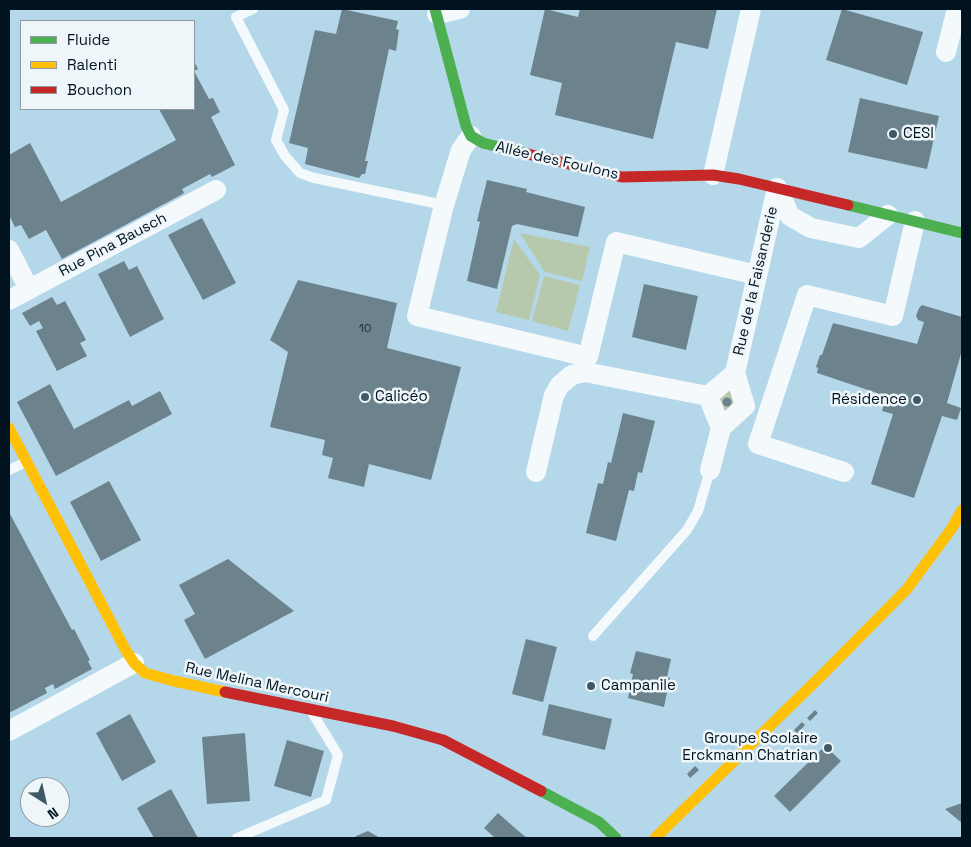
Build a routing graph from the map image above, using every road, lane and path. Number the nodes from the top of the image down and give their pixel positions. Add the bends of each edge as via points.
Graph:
1 (253, 9) edge
2 (460, 9) edge
3 (751, 9) edge
4 (957, 9) edge
5 (436, 11) edge
6 (946, 52) dead end
7 (471, 136) junction
8 (712, 175) junction
9 (777, 188) junction
10 (216, 190) dead end
11 (444, 205) junction
12 (888, 215) junction
13 (915, 221) junction
14 (962, 233) edge
15 (9, 250) edge
16 (757, 275) junction
17 (30, 289) junction
18 (9, 300) edge
19 (587, 364) junction
20 (735, 374) junction
21 (708, 396) junction
22 (9, 428) edge
23 (721, 428) junction
24 (26, 462) junction
25 (9, 470) edge
26 (710, 470) joint
27 (536, 472) dead end
28 (844, 472) dead end
29 (962, 510) edge
30 (593, 636) dead end
31 (134, 663) junction
32 (310, 709) junction
33 (9, 731) edge
34 (237, 838) edge
35 (616, 838) edge
36 (655, 838) edge

1 - 11 lane via 236,17 284,110 276,140 300,172 314,178
2 - 5 street
3 - 8 street
4 - 6 street
5 - 7 street
7 - 8 street, Allée des Foulons via 483,143 622,177
7 - 11 street via 461,150
8 - 9 street, Allée des Foulons
9 - 12 street, Allée des Foulons
9 - 12 street via 790,216 811,228 859,238
9 - 16 street, Rue de la Faisanderie
10 - 17 street, Rue Pina Bausch
11 - 19 street via 417,316
12 - 13 street, Allée des Foulons
13 - 14 street, Allée des Foulons
13 - 28 street via 893,316 807,295 758,444
15 - 17 street
16 - 19 street via 616,242
16 - 20 street, Rue de la Faisanderie
17 - 18 street, Rue Pina Bausch
19 - 21 street
19 - 27 street via 560,385 554,395
20 - 21 street
20 - 23 street via 745,406
21 - 23 street
22 - 24 street, Rue Melina Mercouri
23 - 26 street
24 - 25 lane
24 - 31 street, Rue Melina Mercouri
26 - 30 lane via 698,511 687,530
29 - 36 street via 907,589
31 - 32 street, Rue Melina Mercouri via 153,676
31 - 33 street
32 - 34 lane via 338,755 326,800
32 - 35 street, Rue Melina Mercouri via 443,740 599,822

